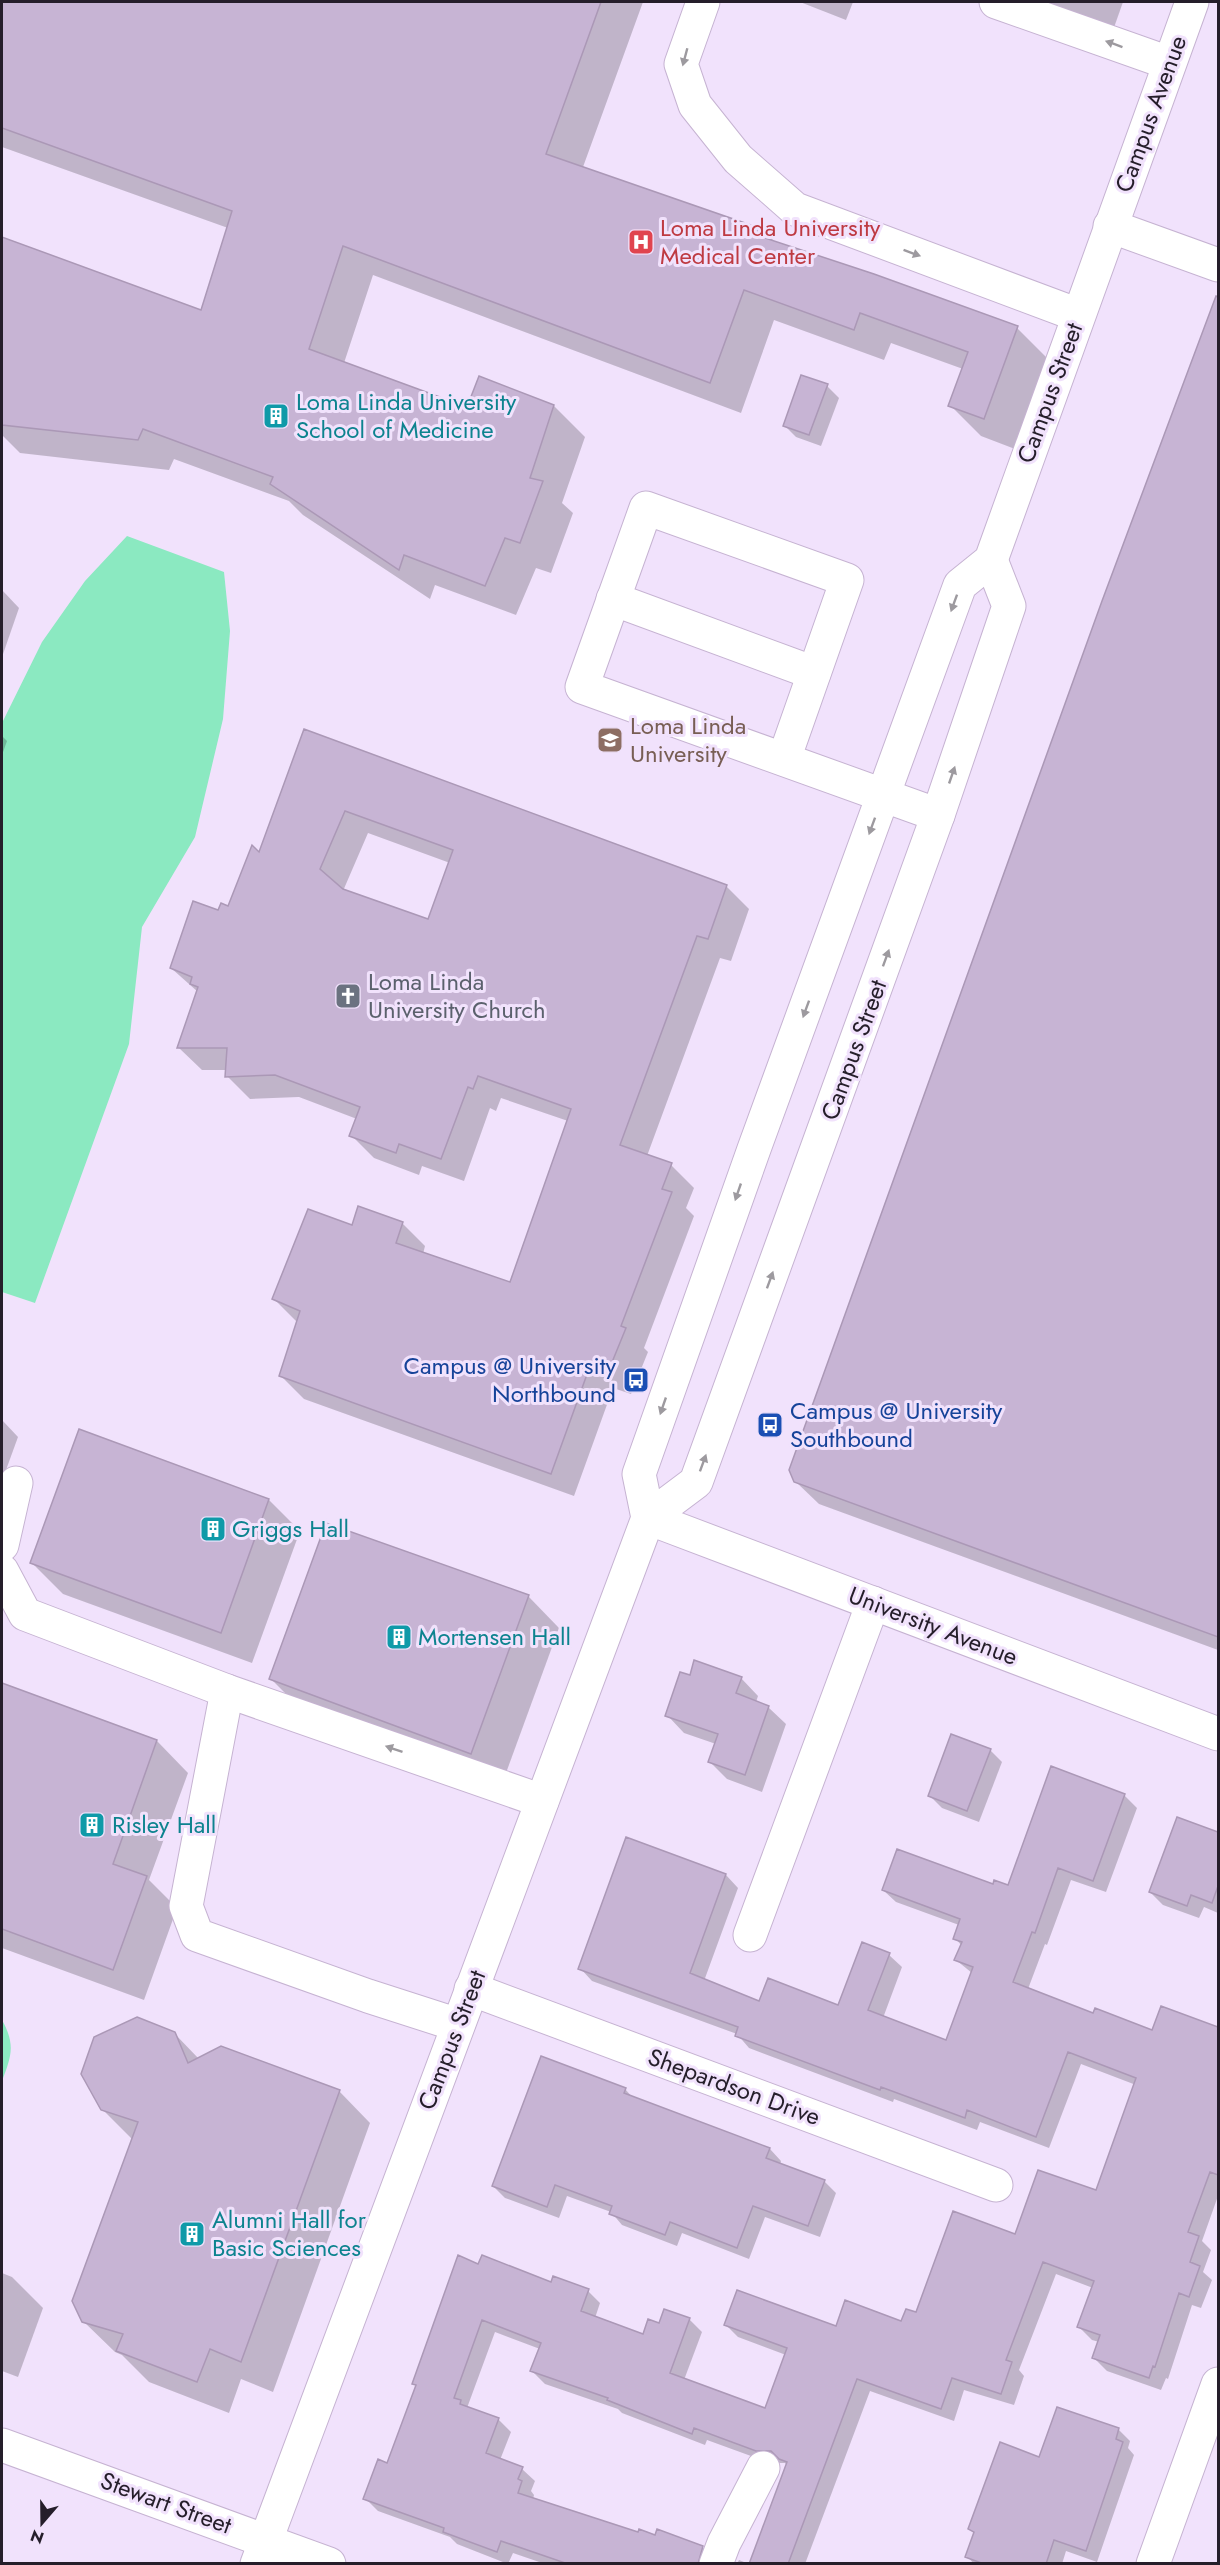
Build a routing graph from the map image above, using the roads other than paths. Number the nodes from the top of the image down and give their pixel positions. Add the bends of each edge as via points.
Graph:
1 (703, 2) edge
2 (996, 2) edge
3 (1192, 2) edge
4 (1169, 63) junction
5 (1110, 226) junction
6 (1218, 265) edge
7 (1078, 315) junction
8 (991, 561) junction
9 (613, 599) junction
10 (814, 672) junction
11 (784, 759) junction
12 (883, 795) junction
13 (938, 815) junction
14 (16, 1484) dead end
15 (648, 1518) junction
16 (2, 1545) edge
17 (2, 1571) edge
18 (873, 1603) junction
19 (226, 1691) junction
20 (1218, 1734) edge
21 (542, 1801) junction
22 (750, 1935) dead end
23 (471, 1989) junction
24 (458, 2025) junction
25 (996, 2185) dead end
26 (1218, 2384) edge
27 (2, 2445) edge
28 (763, 2468) dead end
29 (262, 2552) edge
30 (329, 2564) edge
31 (716, 2564) edge
32 (1153, 2564) edge

1 -> 7 street via 681,64 695,105 738,159 795,209
4 -> 2 street
3 - 4 street, Campus Avenue
4 - 5 street, Campus Avenue
5 - 6 street
5 - 7 street, Campus Street
7 - 8 street, Campus Street
8 -> 12 street via 960,585
13 -> 8 street, Campus Street via 1009,606
9 - 10 street
9 - 10 street via 646,508 847,580
9 - 11 street via 582,687
10 - 11 street
11 - 12 street
12 - 13 street
12 -> 15 street via 639,1474
15 -> 13 street, Campus Street via 696,1482
14 - 16 street
15 - 18 street, University Avenue
15 - 21 street, Campus Street
17 - 19 street via 25,1614
18 - 20 street, University Avenue
18 - 22 street
21 -> 19 street
19 - 24 street via 186,1906 197,1935
21 - 23 street, Campus Street
23 - 24 street, Campus Street
23 - 25 street, Shepardson Drive
24 - 29 street, Campus Street
26 - 32 street
27 - 29 street, Stewart Street
28 - 31 street
29 - 30 street, Stewart Street

